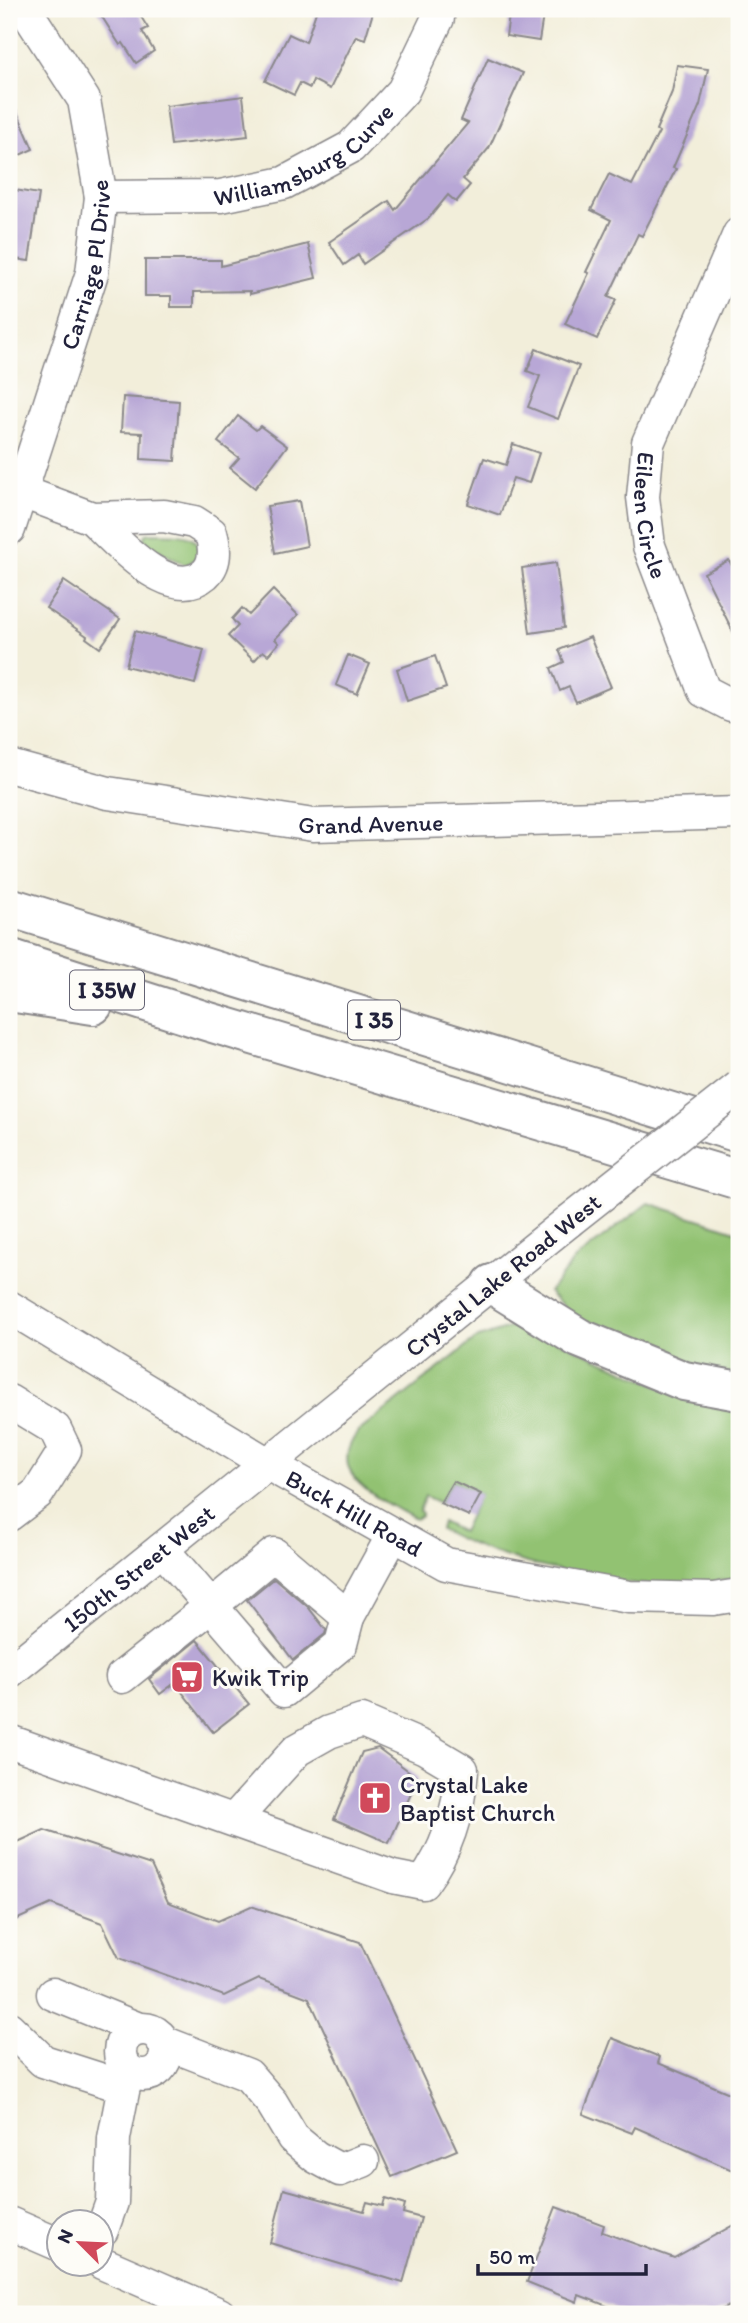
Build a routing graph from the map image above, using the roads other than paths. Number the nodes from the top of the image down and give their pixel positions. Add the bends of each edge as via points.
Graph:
1 (25, 9) edge
2 (438, 9) edge
3 (101, 197) junction
4 (739, 234) edge
5 (15, 489) edge
6 (92, 518) dead end
7 (9, 529) edge
8 (735, 704) edge
9 (9, 766) edge
10 (739, 813) edge
11 (9, 907) edge
12 (9, 958) edge
13 (9, 992) edge
14 (206, 1021) junction
15 (739, 1087) edge
16 (739, 1133) edge
17 (739, 1180) edge
18 (492, 1284) junction
19 (11, 1313) edge
20 (739, 1391) edge
21 (9, 1401) edge
22 (268, 1464) junction
23 (9, 1515) edge
24 (393, 1535) junction
25 (162, 1549) junction
26 (739, 1595) edge
27 (211, 1606) junction
28 (348, 1617) junction
29 (9, 1672) edge
30 (122, 1677) dead end
31 (9, 1741) edge
32 (234, 1820) junction
33 (53, 1994) dead end
34 (9, 2028) edge
35 (151, 2036) junction
36 (126, 2079) junction
37 (363, 2161) dead end
38 (110, 2208) edge
39 (9, 2222) edge
40 (46, 2239) edge
41 (116, 2269) edge
42 (219, 2314) edge

1 - 3 street, Carriage Pl Drive via 84,100
2 - 3 street, Williamsburg Curve via 438,18 403,91 351,147 284,183 221,196
3 - 5 street, Carriage Pl Drive via 92,273
4 - 8 street, Eileen Circle via 648,443 643,497 649,546 704,691
5 - 6 street
5 - 7 street, Carriage Pl Drive
9 - 10 street, Grand Avenue via 108,793 313,825
11 - 16 highway, I 35
12 - 14 highway, I 35W
13 - 14 highway
14 - 17 highway, I 35
15 - 18 street, Crystal Lake Road West, bridge
18 - 20 highway via 579,1338 684,1381
18 - 22 street, Crystal Lake Road West
19 - 22 street, Buck Hill Road
21 - 23 street via 55,1429 65,1450 38,1493
22 - 24 street, Buck Hill Road
22 - 25 street, 150th Street West
24 - 26 street, Buck Hill Road via 446,1564 535,1582 629,1597 713,1599
24 - 28 street
25 - 27 street
25 - 29 street, 150th Street West
27 - 28 street via 274,1553
27 - 28 street via 284,1691 341,1644
27 - 30 street
31 - 32 street
32 - 32 street via 393,1877 423,1883 439,1862 460,1801 462,1770 362,1721 297,1750
33 - 35 street
34 - 36 street via 43,2061
35 - 36 street via 127,2034 123,2040
35 - 37 street via 248,2075 293,2138 316,2157 340,2170
36 - 38 street via 114,2138
39 - 40 street
41 - 42 street

